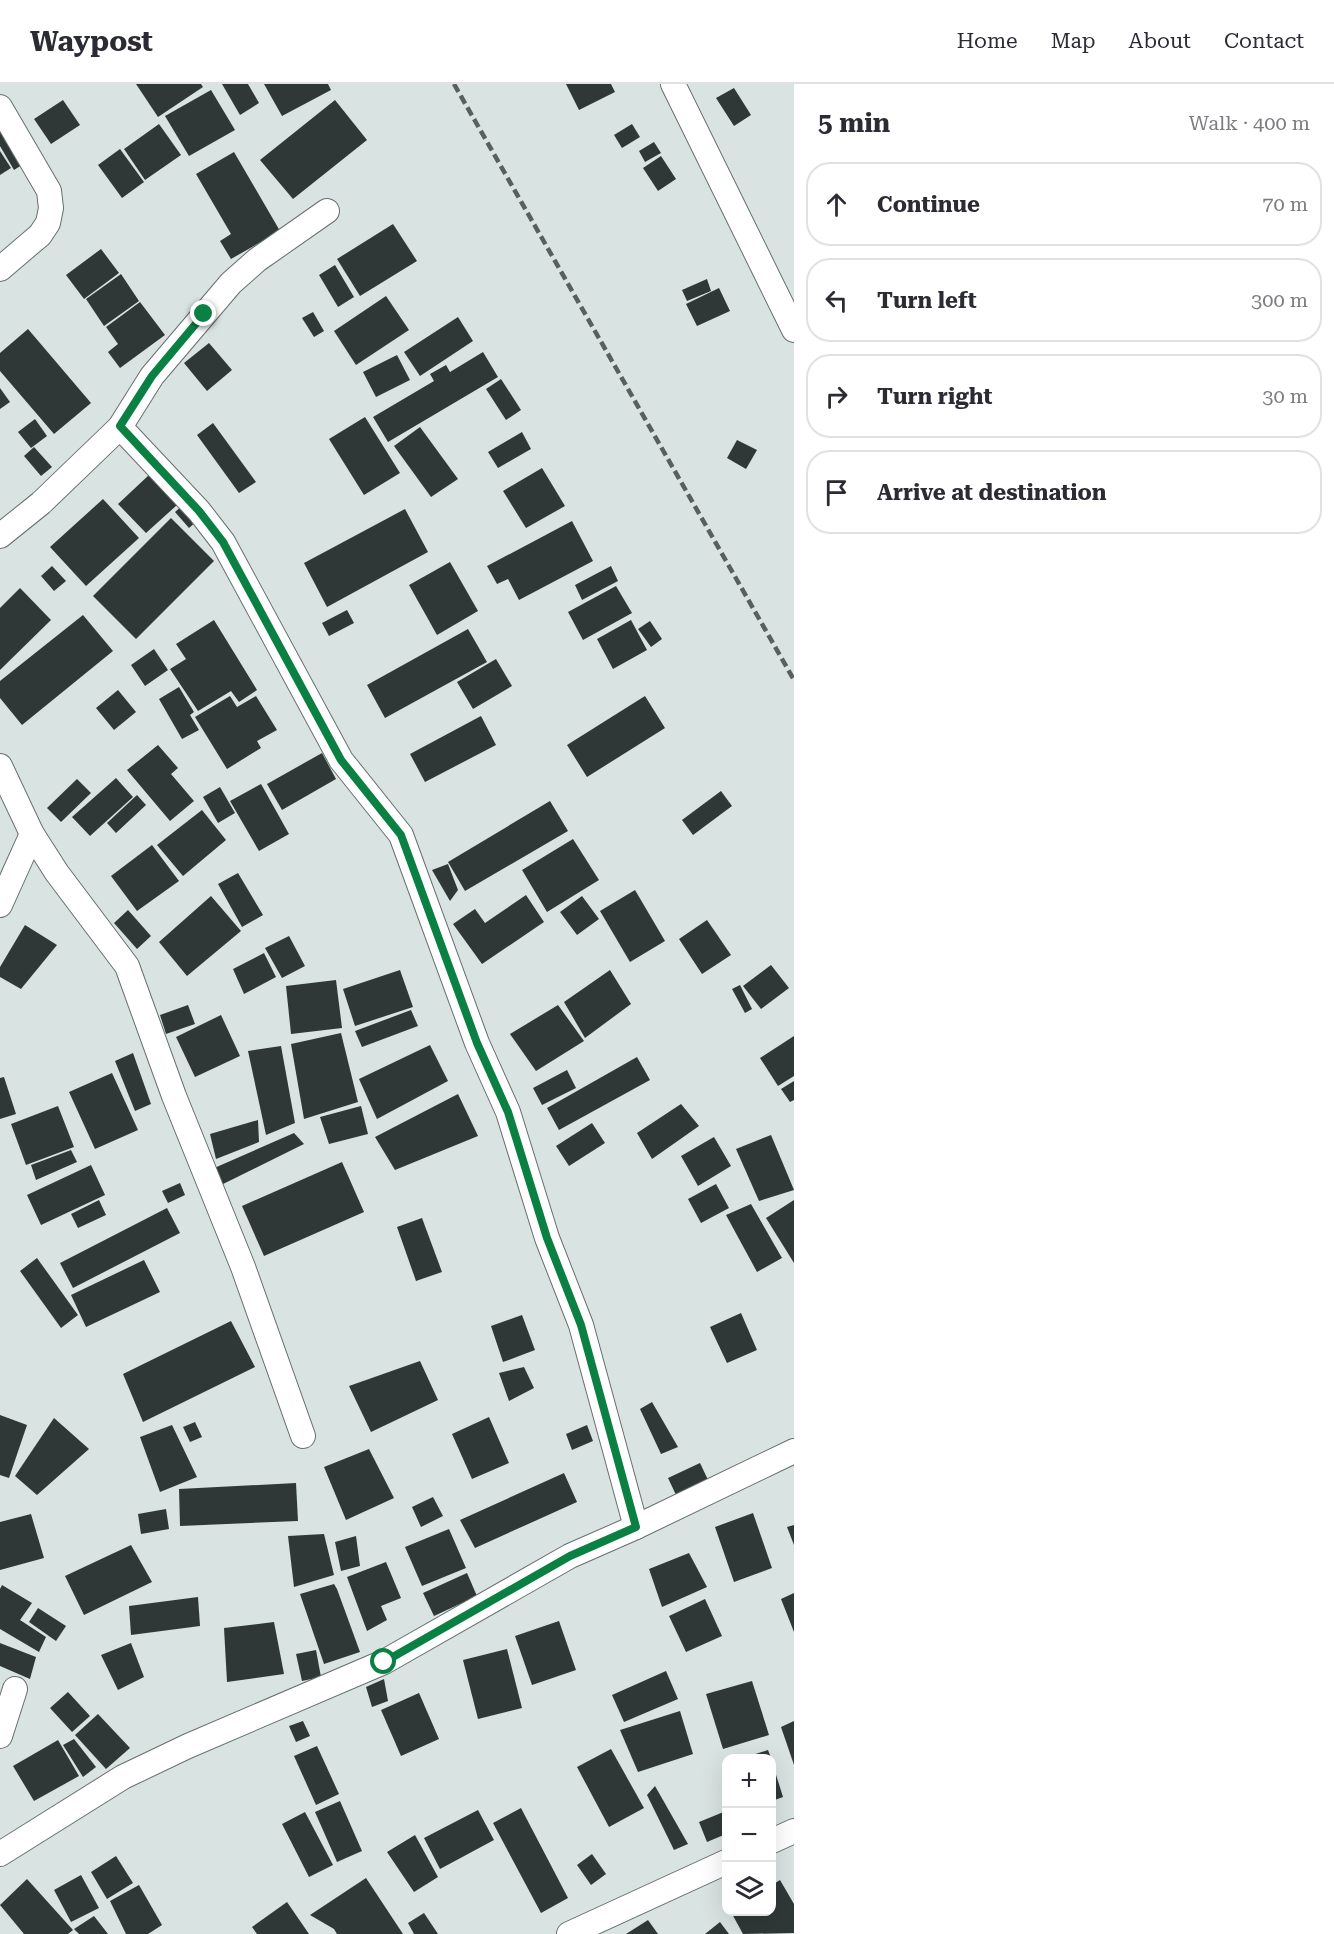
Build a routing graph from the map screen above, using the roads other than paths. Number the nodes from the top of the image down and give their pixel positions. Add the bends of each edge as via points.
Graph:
1 (673, 84) edge
2 (0, 107) edge
3 (327, 211) dead end
4 (0, 269) edge
5 (794, 330) edge
6 (120, 426) junction
7 (0, 536) edge
8 (0, 766) edge
9 (32, 834) junction
10 (0, 905) edge
11 (303, 1436) dead end
12 (794, 1451) edge
13 (636, 1527) junction
14 (15, 1689) dead end
15 (0, 1736) edge
16 (794, 1831) edge
17 (776, 1839) edge
18 (0, 1854) edge
19 (722, 1864) edge
20 (569, 1934) edge

1 - 5 street
2 - 4 street via 49,191 51,208 40,235
3 - 6 street via 231,283 152,376
6 - 7 street via 41,503
6 - 13 street via 223,542 341,760 401,835 477,1043 508,1112 547,1238 581,1325
8 - 9 street
9 - 10 street
9 - 11 street via 127,966 243,1267
12 - 13 street
13 - 18 street via 570,1556 384,1662 123,1777
14 - 15 street
16 - 17 street
19 - 20 street

